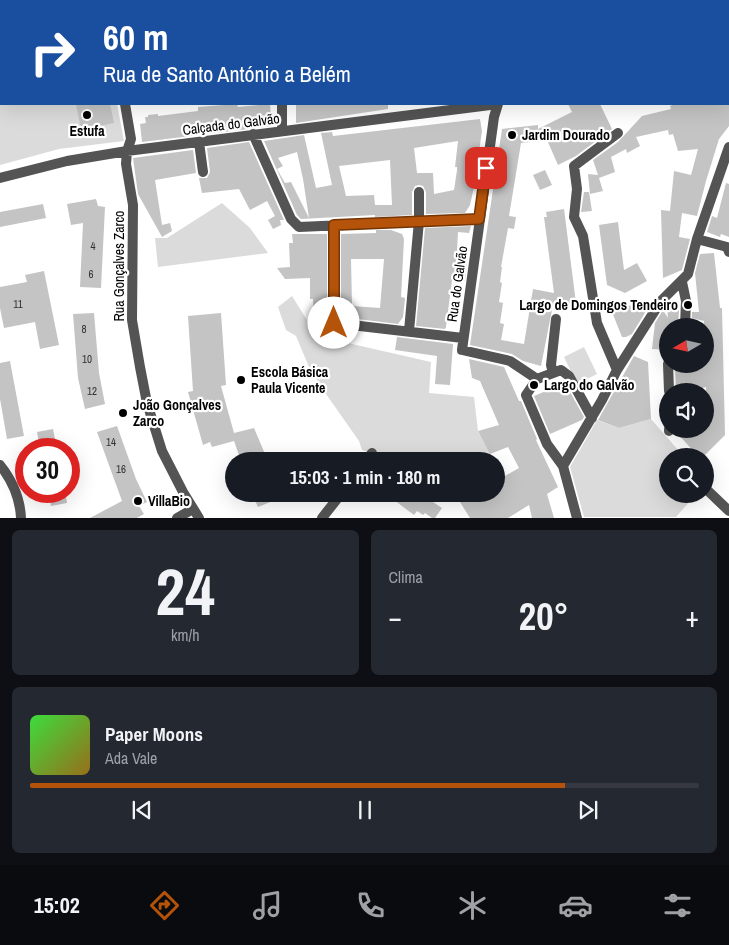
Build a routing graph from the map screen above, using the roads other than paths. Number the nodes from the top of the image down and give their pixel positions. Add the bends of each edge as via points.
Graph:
1 (126, 105) edge
2 (282, 105) edge
3 (490, 105) edge
4 (498, 105) edge
5 (282, 131) junction
6 (618, 133) dead end
7 (253, 134) junction
8 (199, 142) junction
9 (729, 147) edge
10 (127, 151) junction
11 (203, 172) dead end
12 (0, 178) edge
13 (419, 192) dead end
14 (479, 219) junction
15 (419, 221) junction
16 (334, 225) junction
17 (697, 239) junction
18 (729, 252) edge
19 (682, 282) junction
20 (685, 318) edge
21 (556, 319) dead end
22 (409, 331) junction
23 (464, 338) junction
24 (617, 370) junction
25 (553, 373) junction
26 (537, 379) junction
27 (592, 418) junction
28 (0, 465) edge
29 (563, 466) junction
30 (714, 497) edge
31 (335, 502) edge
32 (729, 511) edge
33 (196, 513) edge
34 (21, 518) edge
35 (177, 518) edge
36 (322, 518) edge
37 (577, 518) edge

1 - 10 street, Rua Gonçalves Zarco via 131,139
2 - 5 street
3 - 5 street, Calçada do Galvão
4 - 14 street, Rua do Galvão
5 - 7 street, Calçada do Galvão
6 - 24 street via 574,166 577,189 574,217 583,236 597,323
7 - 8 street, Calçada do Galvão
7 - 16 street via 291,219 300,227
8 - 10 street, Calçada do Galvão
8 - 11 street
9 - 17 street
10 - 12 street, Calçada do Galvão via 67,161
10 - 33 street, Rua Gonçalves Zarco via 133,205 132,320 140,368 162,451
13 - 15 street
14 - 15 street
14 - 23 street, Rua do Galvão
15 - 16 street
15 - 22 street
16 - 22 street via 334,323
17 - 18 street via 727,247
17 - 19 street via 688,274
19 - 20 street
19 - 24 street via 661,301
21 - 25 street
22 - 23 street
23 - 26 street, Rua do Galvão via 462,350 510,361
24 - 27 street
25 - 26 street
25 - 27 street via 561,370 570,376
26 - 29 street via 526,395 547,444
27 - 29 street
28 - 34 street via 16,491
29 - 37 street
30 - 32 street
31 - 36 street
33 - 35 street

